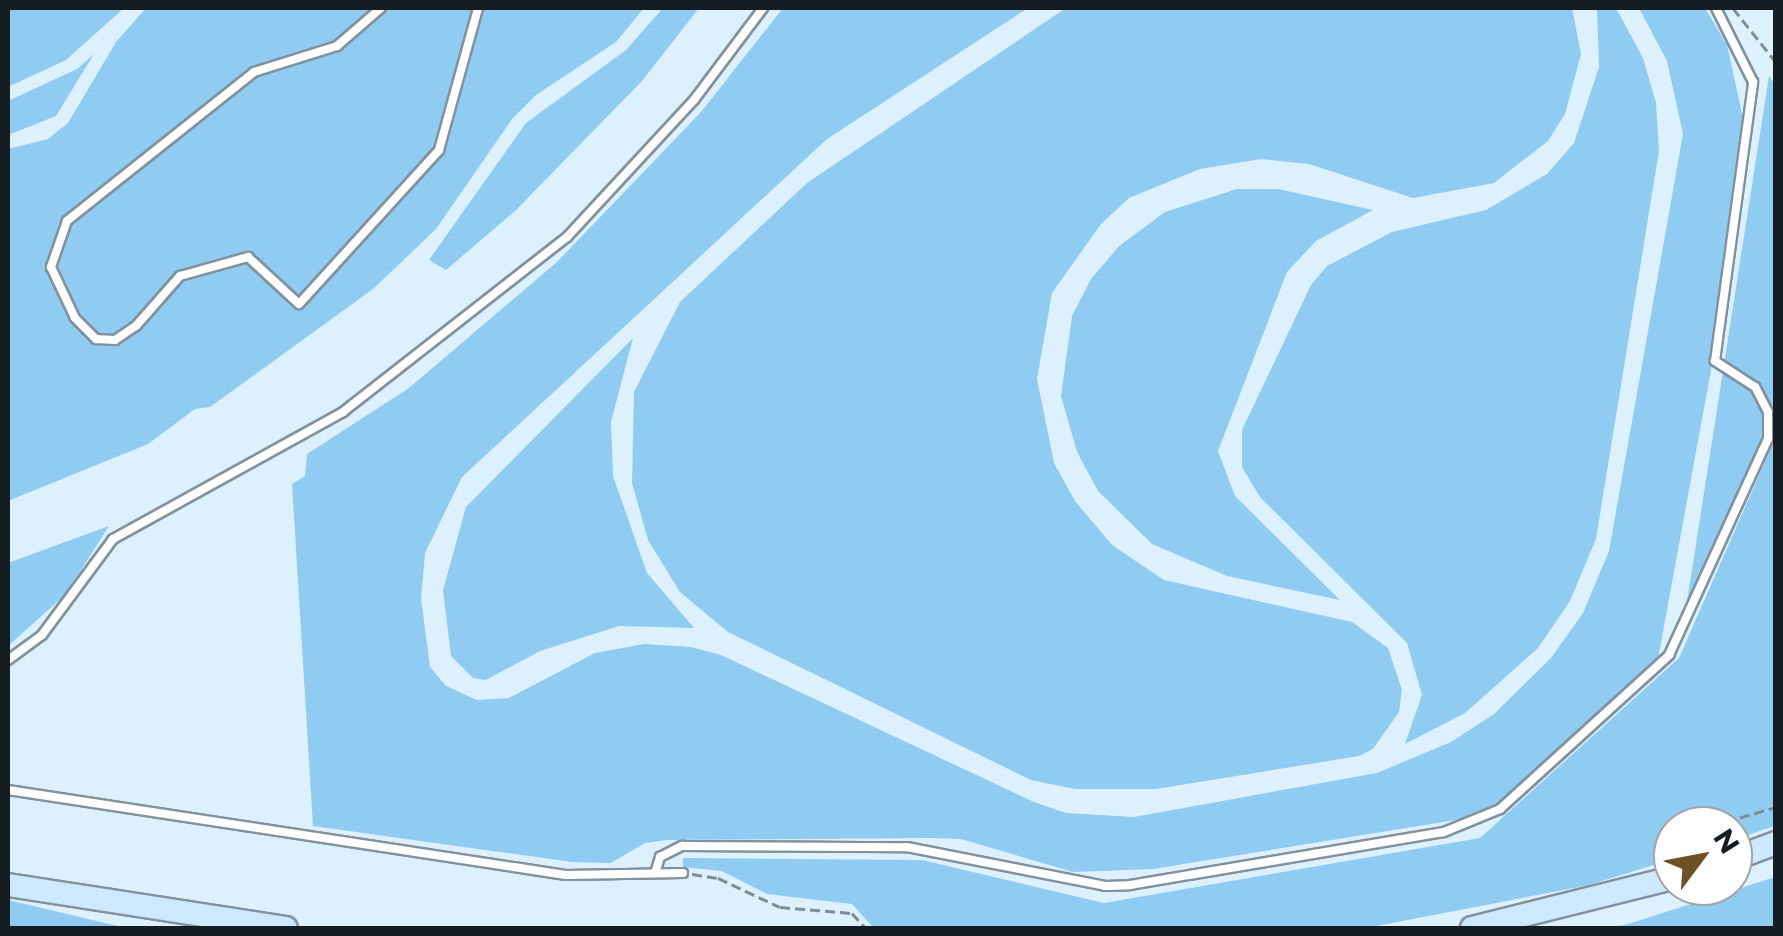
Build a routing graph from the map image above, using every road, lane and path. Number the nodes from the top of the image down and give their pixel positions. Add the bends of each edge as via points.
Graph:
1 (382, 8) edge
2 (478, 8) edge
3 (763, 8) edge
4 (1716, 8) edge
5 (1733, 8) edge
6 (1776, 62) edge
7 (8, 660) edge
8 (8, 790) edge
9 (656, 870) junction
10 (683, 873) joint
11 (1653, 883) edge
12 (8, 884) edge
13 (286, 928) edge
14 (866, 928) edge
15 (1472, 928) edge

1 - 2 lane via 337,46 254,72 66,221 51,267 75,318 96,339 115,340 136,326 180,276 248,257 298,304 439,150
3 - 7 lane via 694,100 542,258 344,412 112,539 42,635
4 - 9 lane via 1754,82 1714,361 1755,388 1768,412 1768,438 1669,655 1500,808 1444,832 1106,886 907,847 682,846 660,857
5 - 6 path
8 - 9 lane via 566,875 618,878
9 - 10 lane
10 - 14 path via 718,878 780,907 852,913
11 - 15 main road
12 - 13 main road

